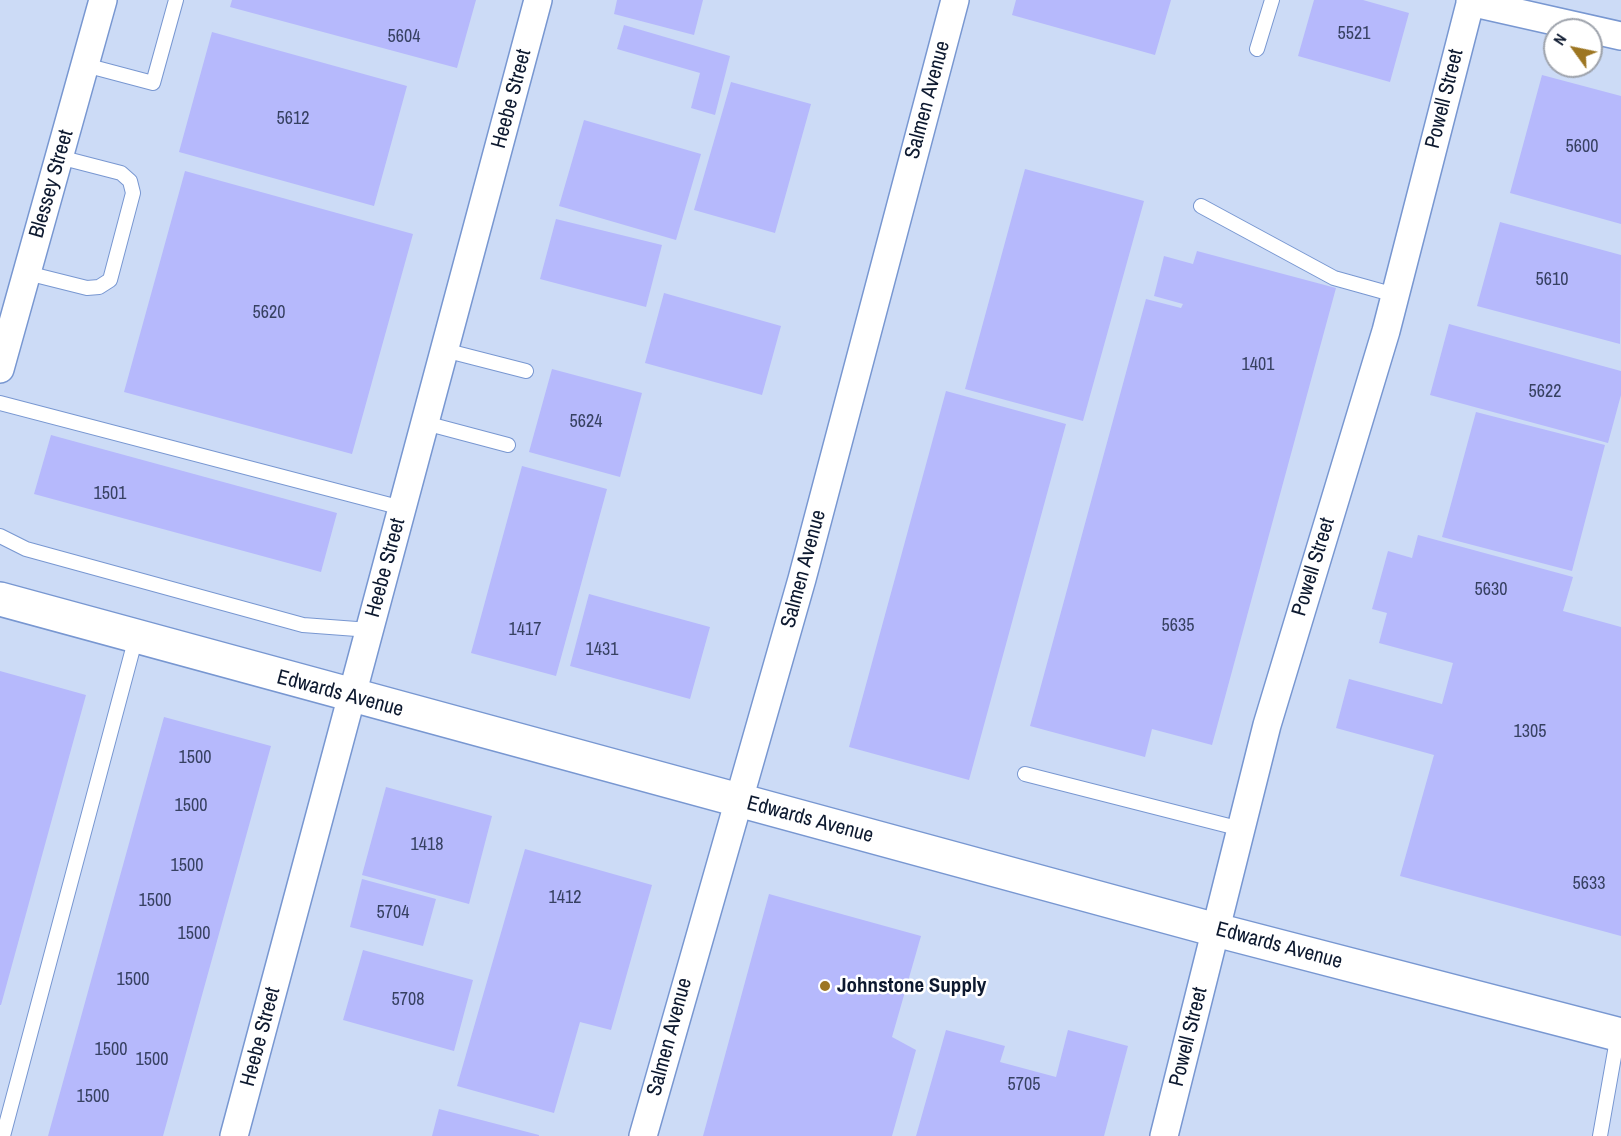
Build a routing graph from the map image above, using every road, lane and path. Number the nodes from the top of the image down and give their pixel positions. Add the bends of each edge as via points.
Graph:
1 (103, 0) edge
2 (176, 0) edge
3 (538, 0) edge
4 (955, 0) edge
5 (1272, 0) edge
6 (1470, 1) edge
7 (1621, 36) edge
8 (1257, 49) dead end
9 (85, 65) junction
10 (59, 157) junction
11 (1202, 206) dead end
12 (27, 273) junction
13 (1395, 295) junction
14 (444, 350) junction
15 (0, 369) edge
16 (526, 371) dead end
17 (0, 403) edge
18 (425, 423) junction
19 (508, 445) dead end
20 (402, 508) junction
21 (0, 536) edge
22 (0, 600) edge
23 (370, 630) junction
24 (136, 637) junction
25 (352, 697) junction
26 (1025, 774) dead end
27 (738, 800) junction
28 (1241, 829) junction
29 (1216, 930) junction
30 (1620, 1035) edge
31 (1170, 1134) edge
32 (3, 1136) edge
33 (234, 1136) edge
34 (643, 1136) edge
35 (1600, 1136) edge

1 - 9 street, Blessey Street
2 - 9 lane via 153,83
3 - 14 street, Heebe Street
4 - 27 street, Salmen Avenue via 805,568
5 - 8 lane
6 - 7 street
6 - 13 street, Powell Street
9 - 10 street, Blessey Street
10 - 12 street, Blessey Street
10 - 12 lane via 122,173 130,180 133,193 110,280 87,288
11 - 13 lane via 1334,278
12 - 15 street, Blessey Street
13 - 28 street, Powell Street via 1267,725
14 - 16 lane
14 - 18 street, Heebe Street
17 - 20 lane
18 - 19 lane
18 - 20 street, Heebe Street
20 - 23 street, Heebe Street
21 - 23 lane via 26,549 303,625
22 - 24 street, Edwards Avenue
23 - 25 street, Heebe Street
24 - 25 street, Edwards Avenue
24 - 32 lane
25 - 27 street, Edwards Avenue
25 - 33 street, Heebe Street
26 - 28 lane
27 - 29 street, Edwards Avenue
27 - 34 street, Salmen Avenue
28 - 29 street, Powell Street
29 - 30 street, Edwards Avenue
29 - 31 street, Powell Street
30 - 35 lane

